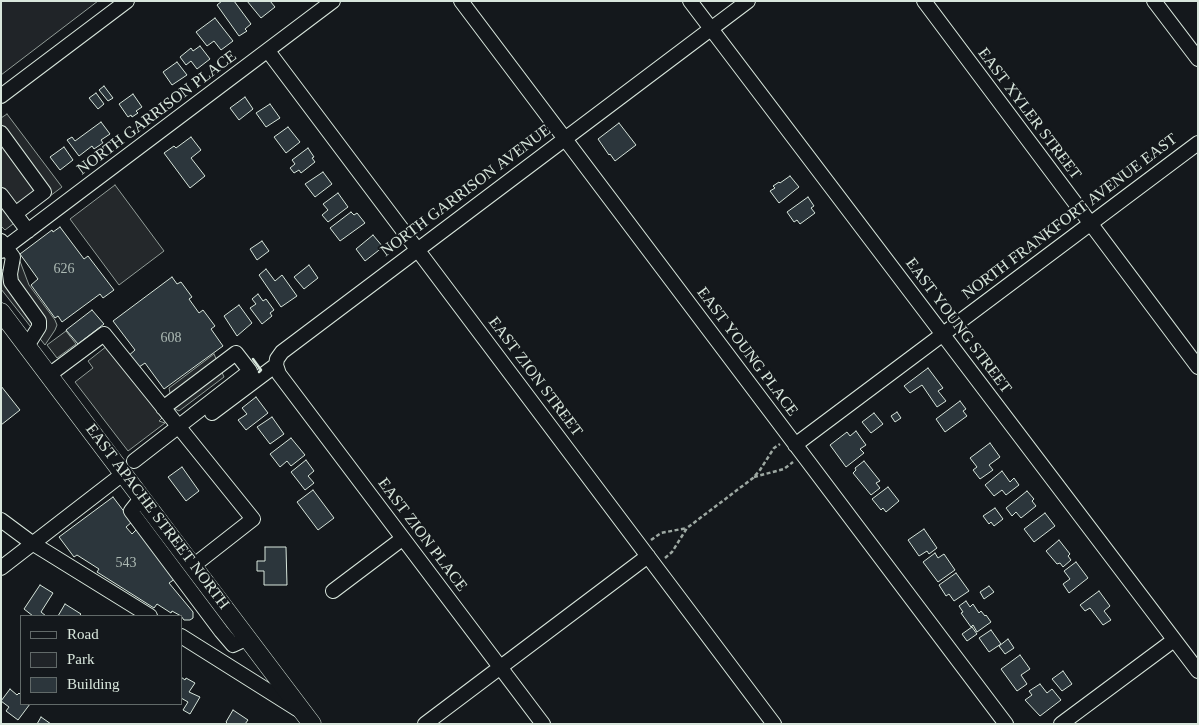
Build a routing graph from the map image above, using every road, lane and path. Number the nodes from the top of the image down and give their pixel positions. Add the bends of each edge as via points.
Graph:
1 (127, 1) edge
2 (333, 1) edge
3 (461, 1) edge
4 (690, 1) edge
5 (748, 1) edge
6 (924, 1) edge
7 (1154, 1) edge
8 (711, 29) junction
9 (268, 51) junction
10 (1198, 59) edge
11 (1, 96) edge
12 (1, 133) edge
13 (564, 138) junction
14 (1198, 143) edge
15 (1, 196) edge
16 (15, 214) junction
17 (1090, 224) junction
18 (28, 231) junction
19 (3, 247) edge
20 (418, 250) junction
21 (1, 312) edge
22 (942, 334) junction
23 (27, 346) junction
24 (276, 365) junction
25 (1198, 367) edge
26 (49, 375) junction
27 (163, 408) junction
28 (212, 413) dead end
29 (178, 427) junction
30 (795, 446) junction
31 (774, 448) dead end
32 (129, 467) junction
33 (784, 469) dead end
34 (753, 478) junction
35 (136, 504) junction
36 (1, 520) edge
37 (687, 528) junction
38 (661, 533) dead end
39 (402, 539) junction
40 (32, 544) junction
41 (672, 552) dead end
42 (648, 556) junction
43 (193, 566) junction
44 (1, 568) edge
45 (333, 591) dead end
46 (148, 615) edge
47 (182, 637) edge
48 (1174, 640) junction
49 (240, 642) junction
50 (501, 667) junction
51 (1198, 671) edge
52 (308, 718) edge
53 (425, 724) edge
54 (543, 724) edge
55 (774, 724) edge
56 (1006, 724) edge
57 (1061, 724) edge

1 - 11 street
2 - 9 street, NORTH GARRISON PLACE
3 - 13 street, EAST YOUNG PLACE
4 - 8 street, EAST YOUNG STREET
5 - 8 street, NORTH GARRISON AVENUE
6 - 17 street, EAST XYLER STREET
7 - 10 street
8 - 13 street, NORTH GARRISON AVENUE
8 - 22 street, EAST YOUNG STREET
9 - 18 street, NORTH GARRISON PLACE
9 - 20 street, EAST ZION STREET
12 - 16 street via 44,192
13 - 20 street, NORTH GARRISON AVENUE
13 - 30 street, EAST YOUNG PLACE
14 - 17 street, NORTH FRANKFORT AVENUE EAST
15 - 16 street
16 - 18 street
17 - 22 street, NORTH FRANKFORT AVENUE EAST
17 - 25 street, EAST XYLER STREET
18 - 19 street, NORTH GARRISON PLACE
19 - 23 street via 12,257 11,282 39,320 39,326
20 - 24 street, NORTH GARRISON AVENUE via 282,352 276,359
20 - 42 street, EAST ZION STREET
21 - 23 main road, EAST APACHE STREET NORTH
22 - 30 street, NORTH FRANKFORT AVENUE EAST
22 - 48 street, EAST YOUNG STREET
23 - 26 main road, EAST APACHE STREET NORTH
24 - 28 street, NORTH GARRISON AVENUE
24 - 39 street, EAST ZION PLACE via 279,374
26 - 27 street via 104,334
26 - 32 main road, EAST APACHE STREET NORTH
27 - 29 street
27 - 29 street via 236,353 250,371
29 - 32 street
29 - 43 street via 253,519
30 - 56 street, EAST YOUNG PLACE
31 - 34 path
32 - 35 main road, EAST APACHE STREET NORTH
32 - 40 street
33 - 34 path
34 - 37 path
35 - 43 main road, EAST APACHE STREET NORTH
35 - 49 street
36 - 40 street
37 - 38 path
37 - 41 path
39 - 45 street
39 - 50 street, EAST ZION PLACE
40 - 44 street
40 - 46 street
42 - 50 street
42 - 55 street, EAST ZION STREET
43 - 49 main road, EAST APACHE STREET NORTH
47 - 52 street
48 - 51 street, EAST YOUNG STREET
48 - 57 street
49 - 52 main road, EAST APACHE STREET NORTH
50 - 53 street
50 - 54 street, EAST ZION PLACE

